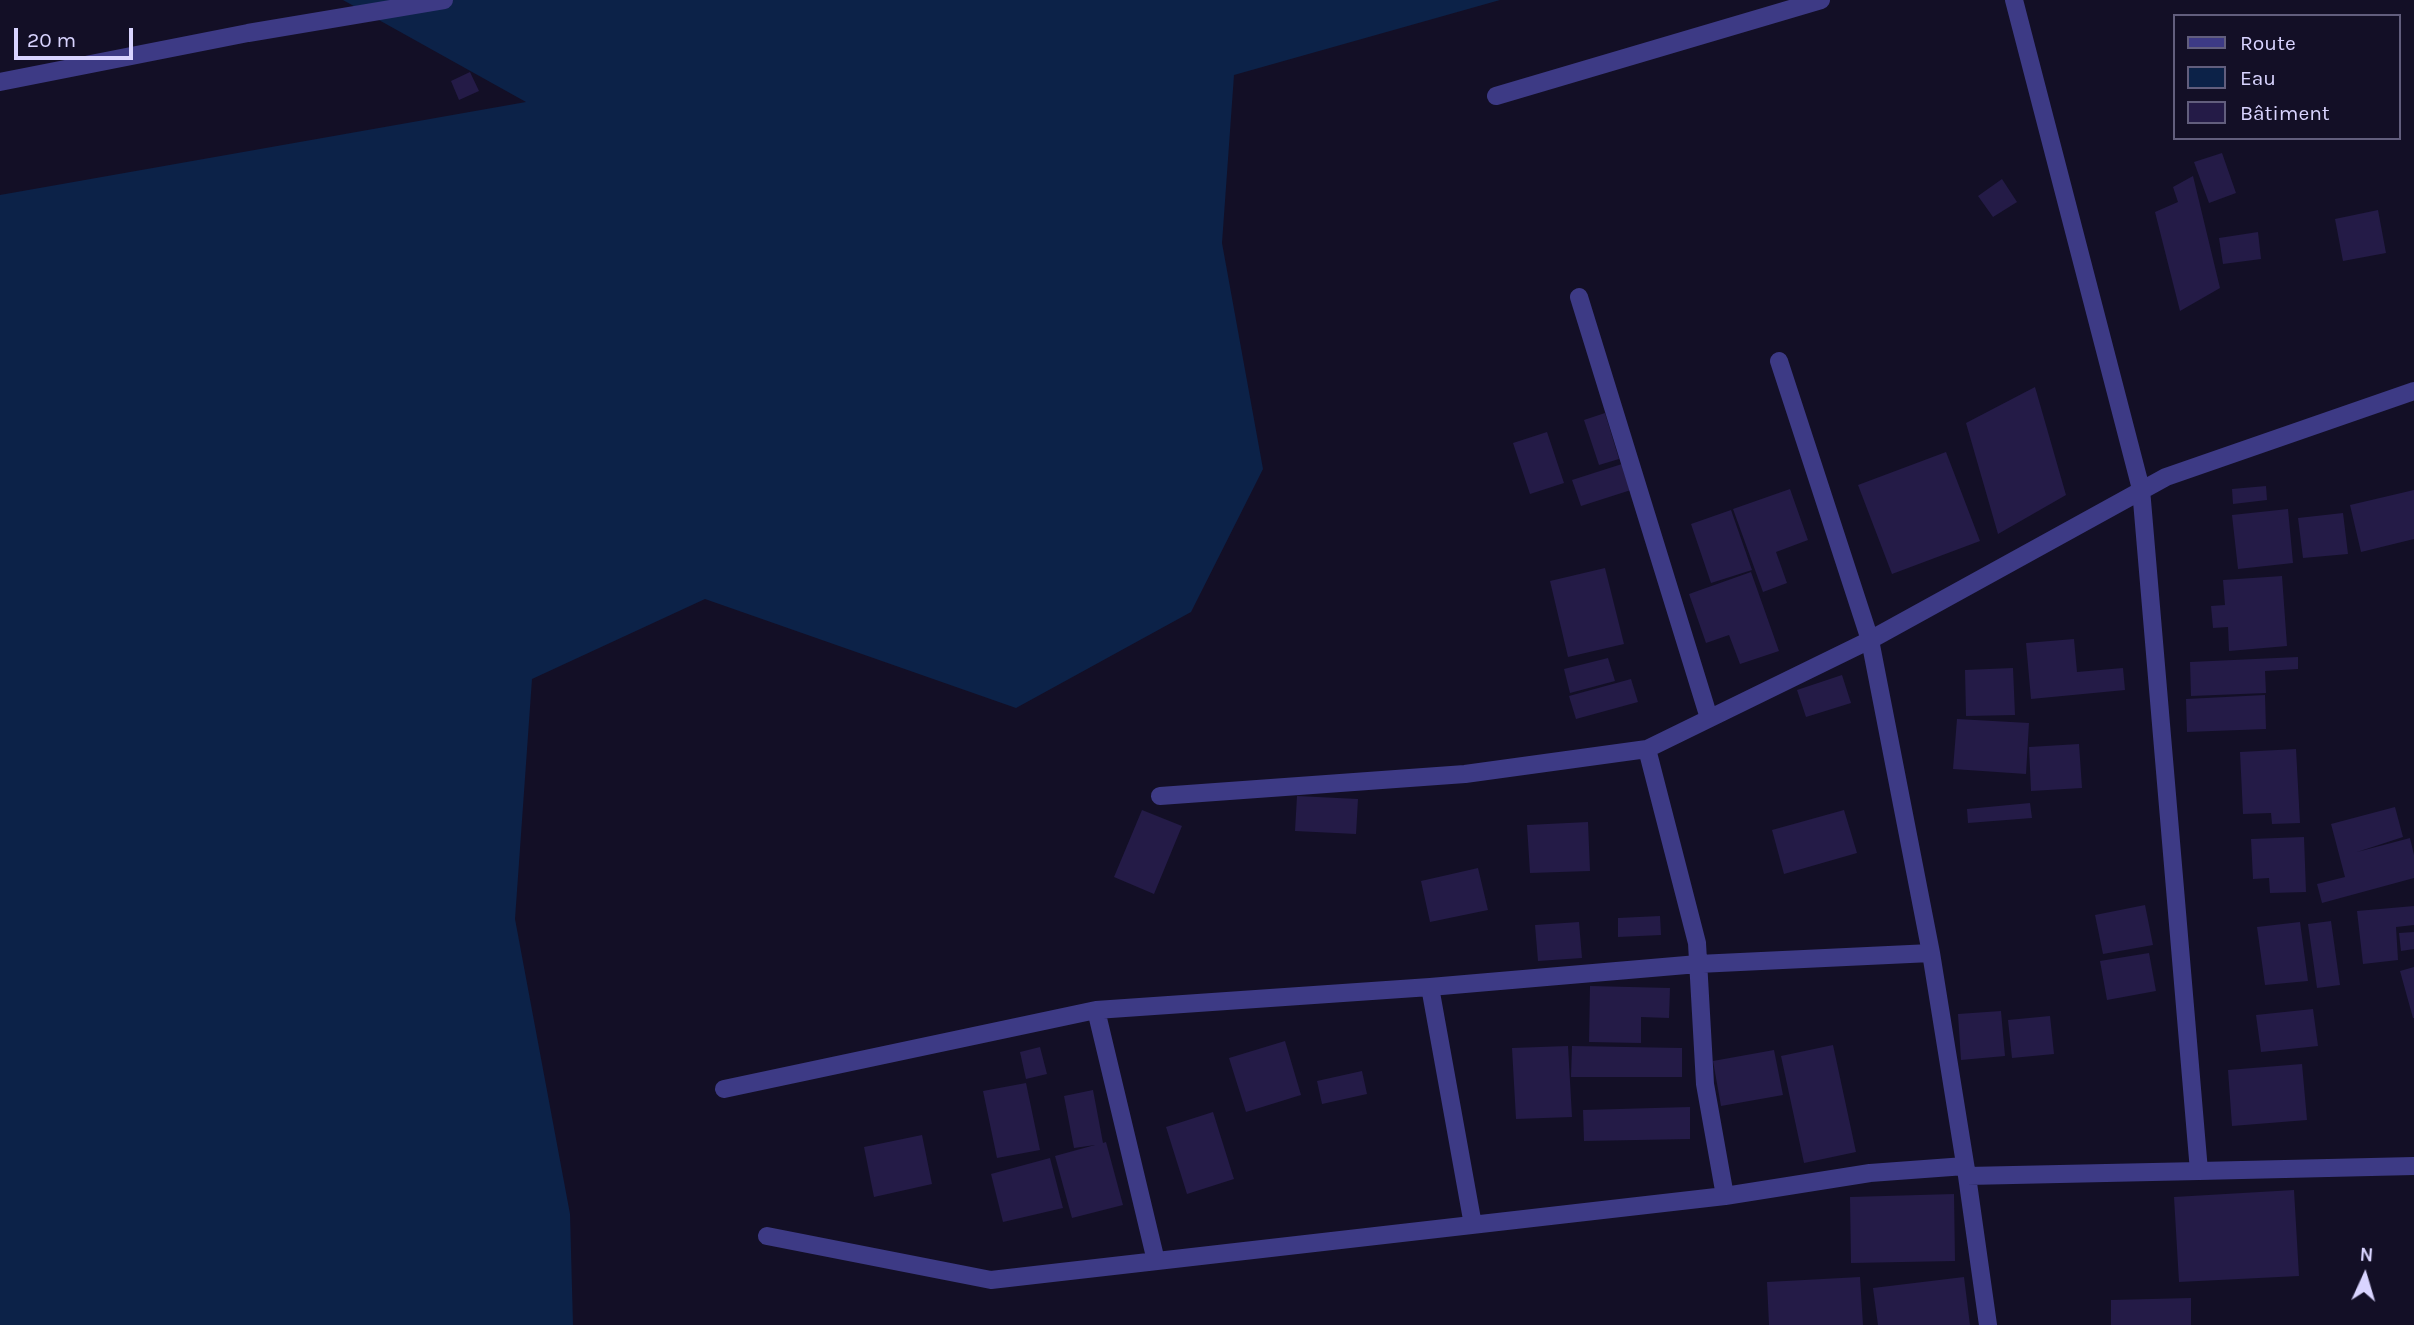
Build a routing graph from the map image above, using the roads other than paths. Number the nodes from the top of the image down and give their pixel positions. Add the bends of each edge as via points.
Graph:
1 (444, 0) edge
2 (1821, 0) edge
3 (2014, 0) edge
4 (0, 82) edge
5 (1496, 96) dead end
6 (1578, 297) dead end
7 (1779, 361) dead end
8 (2414, 391) edge
9 (2141, 489) junction
10 (1870, 640) junction
11 (1709, 718) junction
12 (1647, 749) junction
13 (1160, 796) dead end
14 (1931, 953) junction
15 (1698, 964) junction
16 (1430, 987) junction
17 (1096, 1010) junction
18 (724, 1089) dead end
19 (2414, 1166) edge
20 (1966, 1171) junction
21 (2199, 1171) junction
22 (1725, 1196) junction
23 (1473, 1224) junction
24 (767, 1236) dead end
25 (1156, 1261) junction
26 (1988, 1325) edge

1 - 4 street
2 - 5 street
3 - 9 street
6 - 11 street
7 - 10 street
8 - 9 street
9 - 10 street
9 - 21 street
10 - 11 street
10 - 14 street
11 - 12 street
12 - 13 street via 1465,774
12 - 15 street via 1697,943
14 - 15 street
14 - 20 street
15 - 16 street
15 - 22 street via 1705,1084
16 - 17 street
16 - 23 street
17 - 18 street
17 - 25 street
19 - 21 street
20 - 21 street
20 - 22 street via 1870,1173
20 - 26 street
22 - 23 street
23 - 25 street
24 - 25 street via 991,1280

